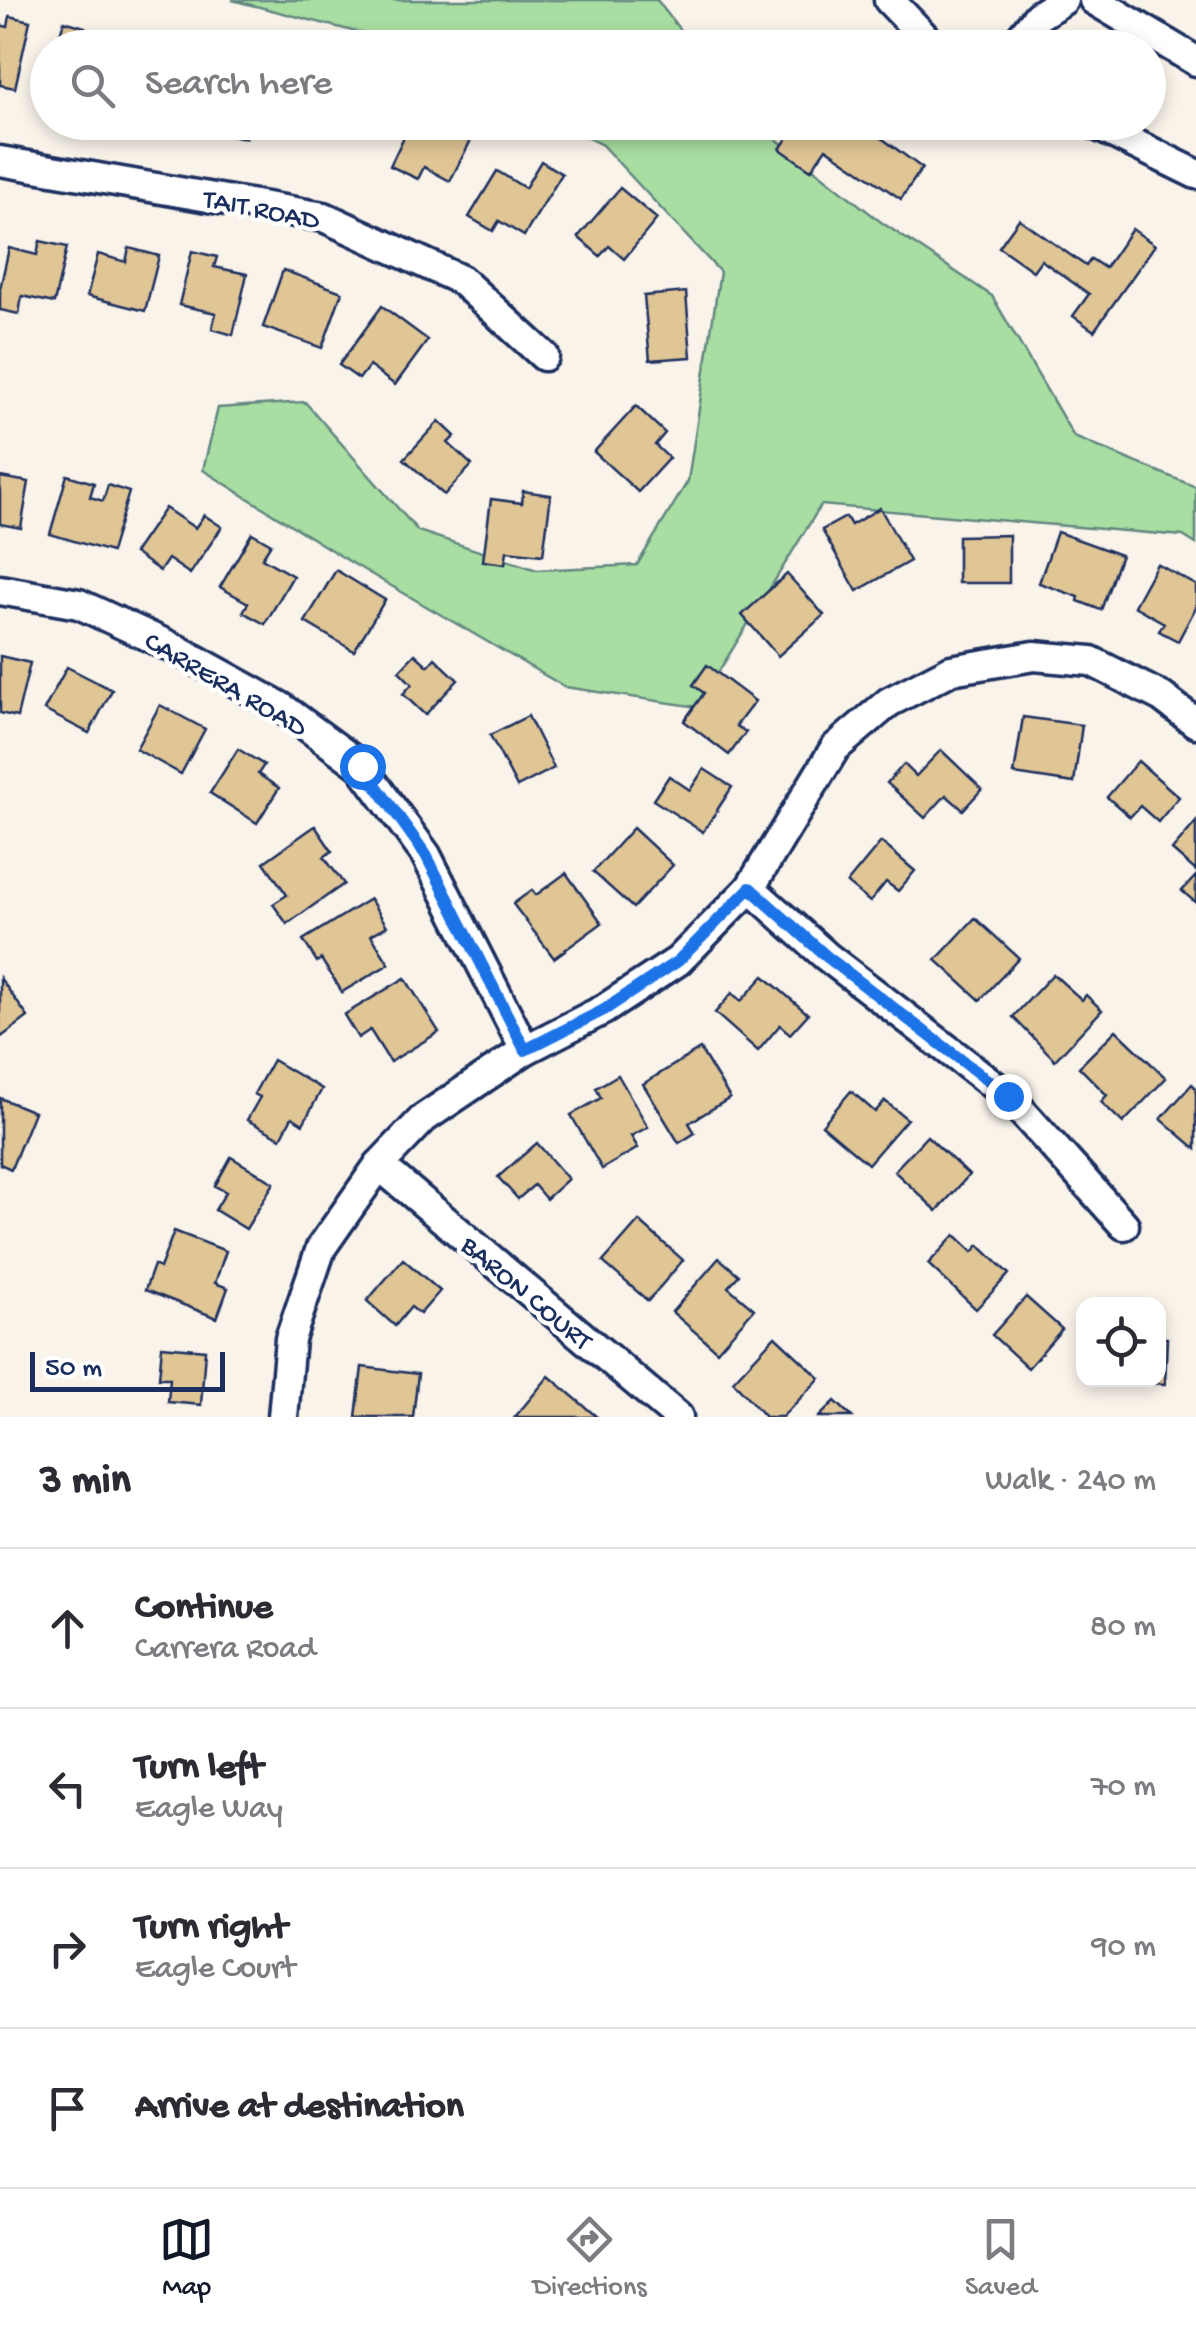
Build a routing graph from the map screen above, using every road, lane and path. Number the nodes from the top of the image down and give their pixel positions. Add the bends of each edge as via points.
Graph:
1 (889, 0) edge
2 (1063, 0) edge
3 (1094, 0) edge
4 (918, 30) edge
5 (1027, 30) edge
6 (1144, 30) edge
7 (1166, 43) edge
8 (1196, 61) edge
9 (1127, 140) edge
10 (0, 161) edge
11 (1196, 174) edge
12 (544, 356) dead end
13 (0, 590) edge
14 (1196, 723) edge
15 (750, 888) junction
16 (525, 1050) junction
17 (378, 1165) junction
18 (1124, 1225) dead end
19 (283, 1417) edge
20 (678, 1417) edge

1 - 4 street
2 - 5 street
3 - 6 street
7 - 8 street
9 - 11 street
10 - 12 street, TAIT ROAD via 324,217 461,280
13 - 16 street, CARRERA ROAD via 79,604 176,649 282,707 362,766 426,855
14 - 15 street via 1092,661 1034,656 951,670 889,702 834,748
15 - 16 street via 678,961 604,1010
15 - 18 street via 826,956 1008,1096
16 - 17 street via 424,1118
17 - 19 street via 322,1248 290,1339
17 - 20 street, BARON COURT

